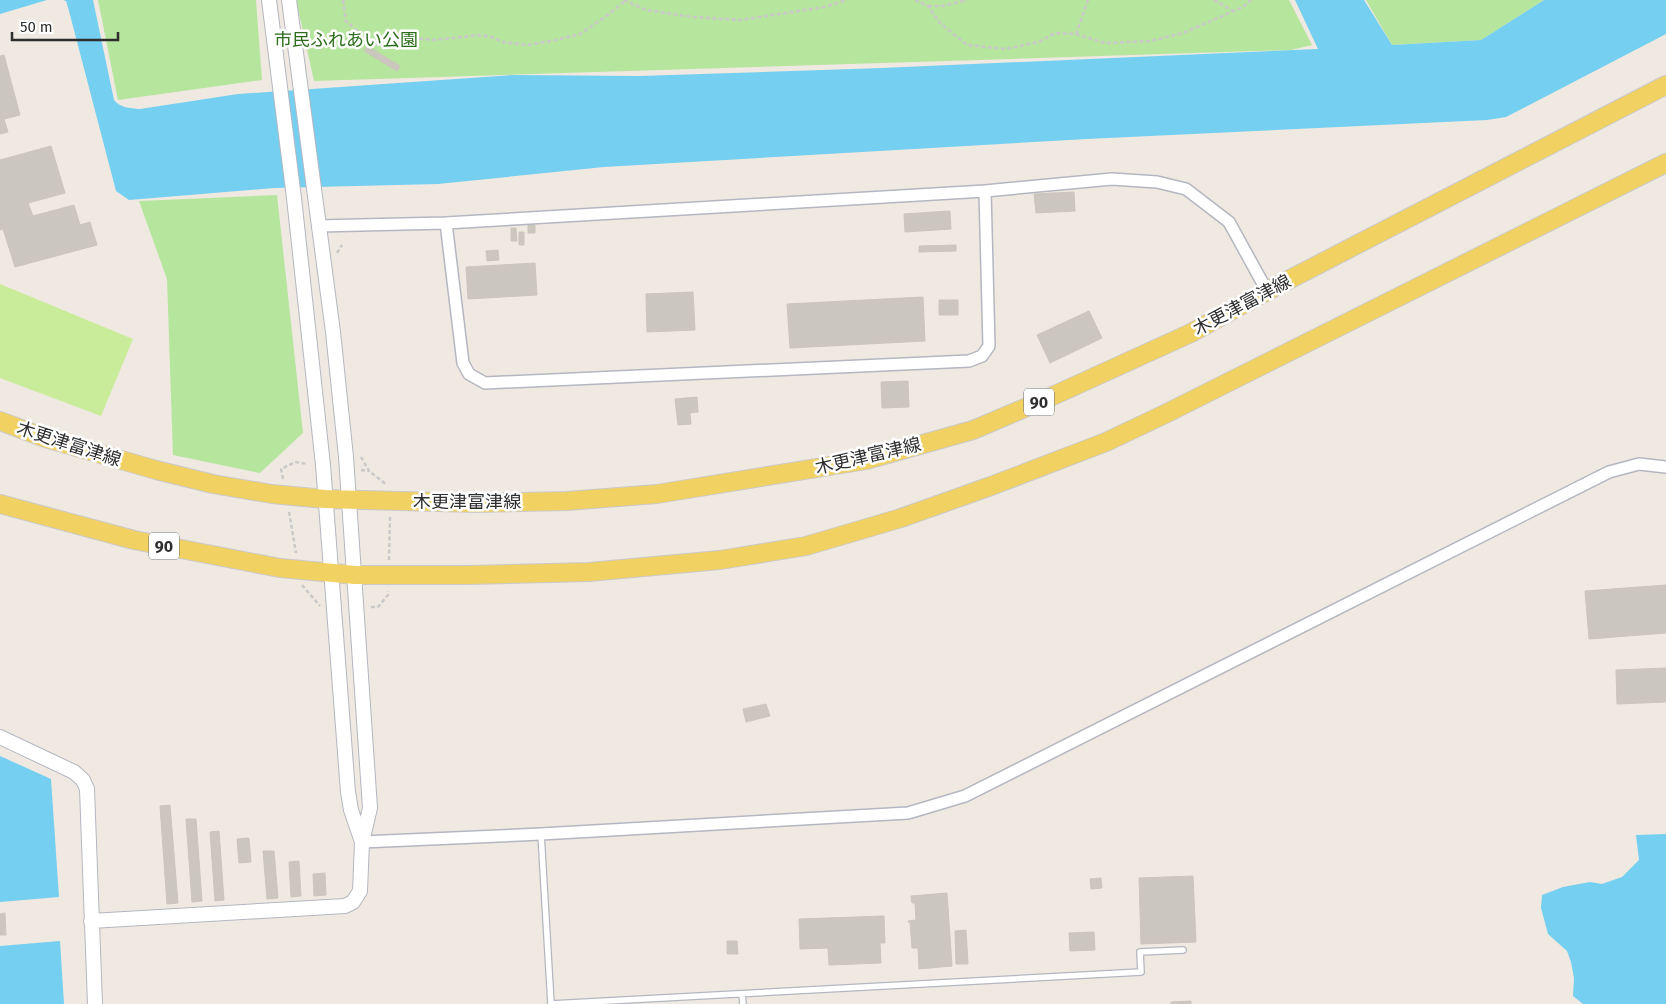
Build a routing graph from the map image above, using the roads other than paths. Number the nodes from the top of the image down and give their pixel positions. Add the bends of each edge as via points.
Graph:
1 (269, 0) edge
2 (289, 0) edge
3 (1666, 85) edge
4 (1666, 163) edge
5 (985, 191) junction
6 (446, 223) junction
7 (318, 226) junction
8 (1266, 292) junction
9 (0, 421) edge
10 (1666, 467) edge
11 (326, 499) junction
12 (350, 500) junction
13 (0, 504) edge
14 (331, 573) junction
15 (355, 575) junction
16 (0, 737) edge
17 (541, 834) junction
18 (362, 842) junction
19 (91, 921) junction
20 (1183, 950) dead end
21 (742, 994) junction
22 (95, 1004) edge
23 (743, 1004) edge

1 - 11 street
2 - 7 street
3 - 8 main road, 木更津富津線 / 90
4 - 15 main road, 90 via 1166,414 1064,459 901,518 806,546 720,560 589,572
5 - 6 street
5 - 6 street via 989,346 982,356 969,361 485,383 469,374 463,363
5 - 8 street via 1112,179 1158,182 1186,190 1230,222
6 - 7 street
7 - 12 street via 333,332
8 - 12 main road, 木更津富津線 / 90 via 1191,332 973,430 866,460 657,494 567,501
9 - 11 main road, 木更津富津線 / 90 via 45,438 213,484
10 - 17 street via 1639,464 1608,472 1050,754 944,803 908,813
11 - 12 main road, 木更津富津線 / 90
11 - 14 street
12 - 15 street
13 - 14 main road, 90 via 134,540 280,568
14 - 15 main road, 90
14 - 18 street via 348,792
15 - 18 street via 370,808
16 - 19 street via 74,772 83,780 87,790
17 - 18 street
17 - 21 lane via 551,1004
18 - 19 street via 360,891 353,902 345,906
19 - 22 street
20 - 21 lane via 1140,952 1142,972
21 - 23 lane

